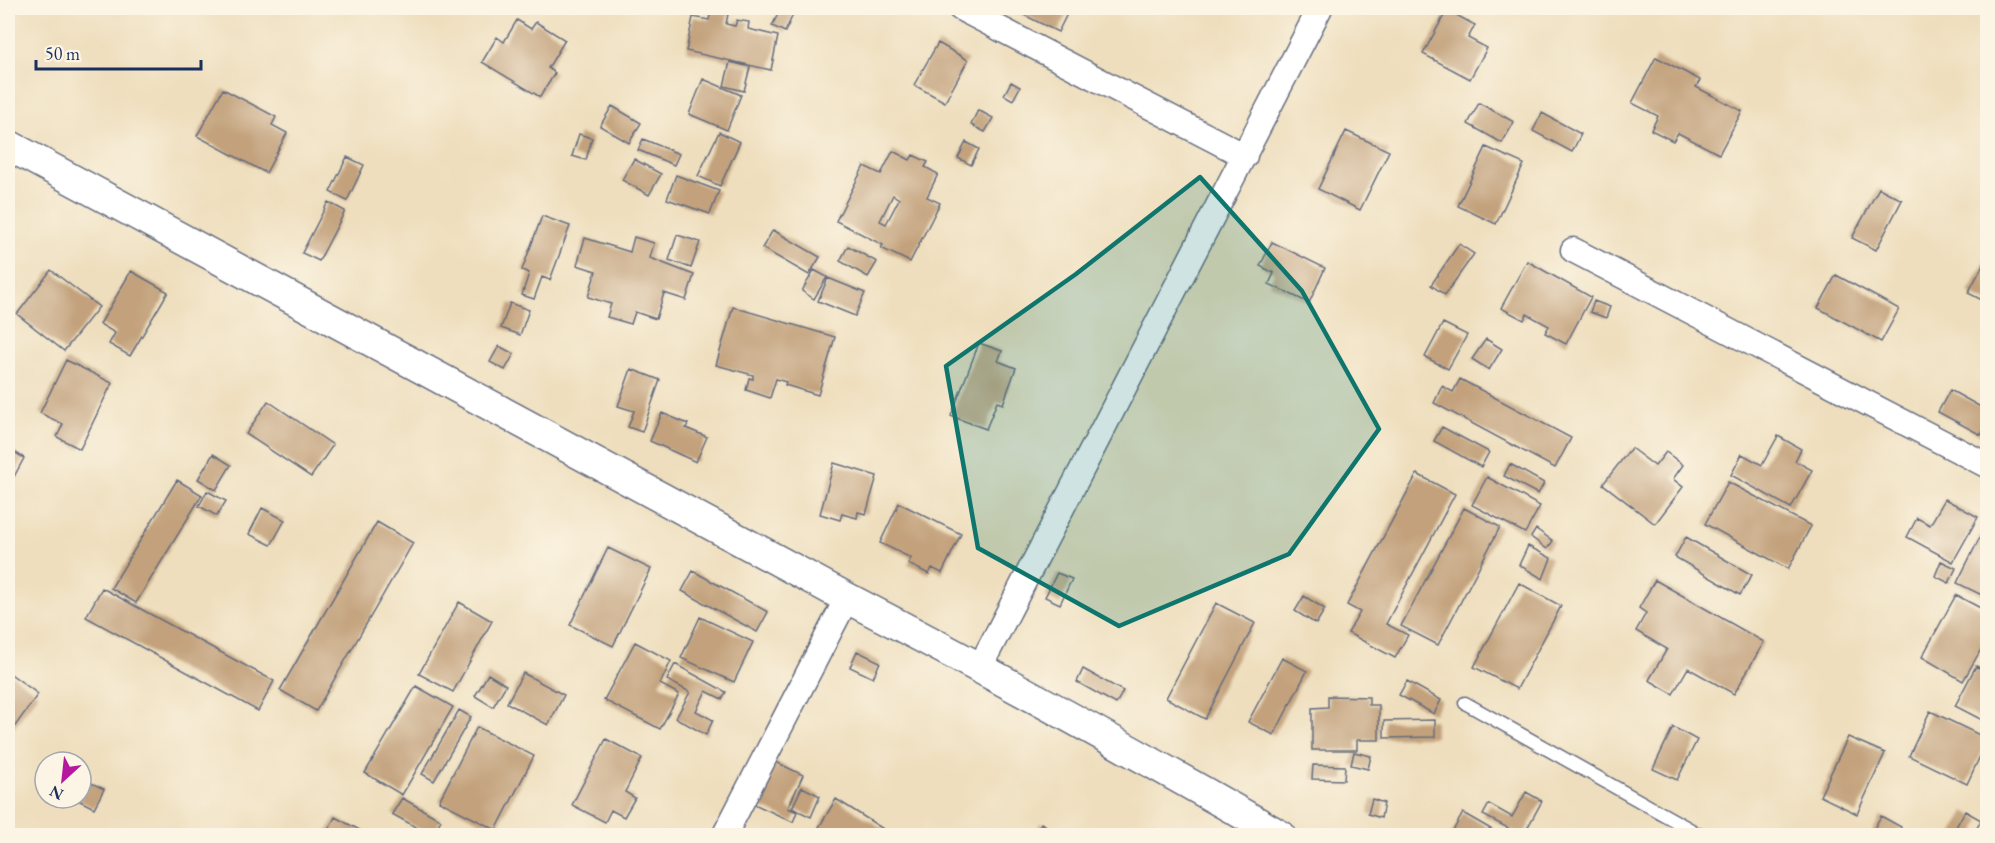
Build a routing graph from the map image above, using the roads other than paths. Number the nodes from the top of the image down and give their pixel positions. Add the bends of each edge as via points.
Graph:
1 (960, 8) edge
2 (1320, 8) edge
3 (8, 145) edge
4 (1245, 156) junction
5 (1573, 250) dead end
6 (1988, 466) edge
7 (847, 598) junction
8 (980, 667) junction
9 (1465, 703) dead end
10 (724, 836) edge
11 (1281, 836) edge
12 (1702, 836) edge

1 - 4 street
2 - 4 street
3 - 7 street
4 - 8 street
5 - 6 street
7 - 8 street
7 - 10 street
8 - 11 street
9 - 12 lane

